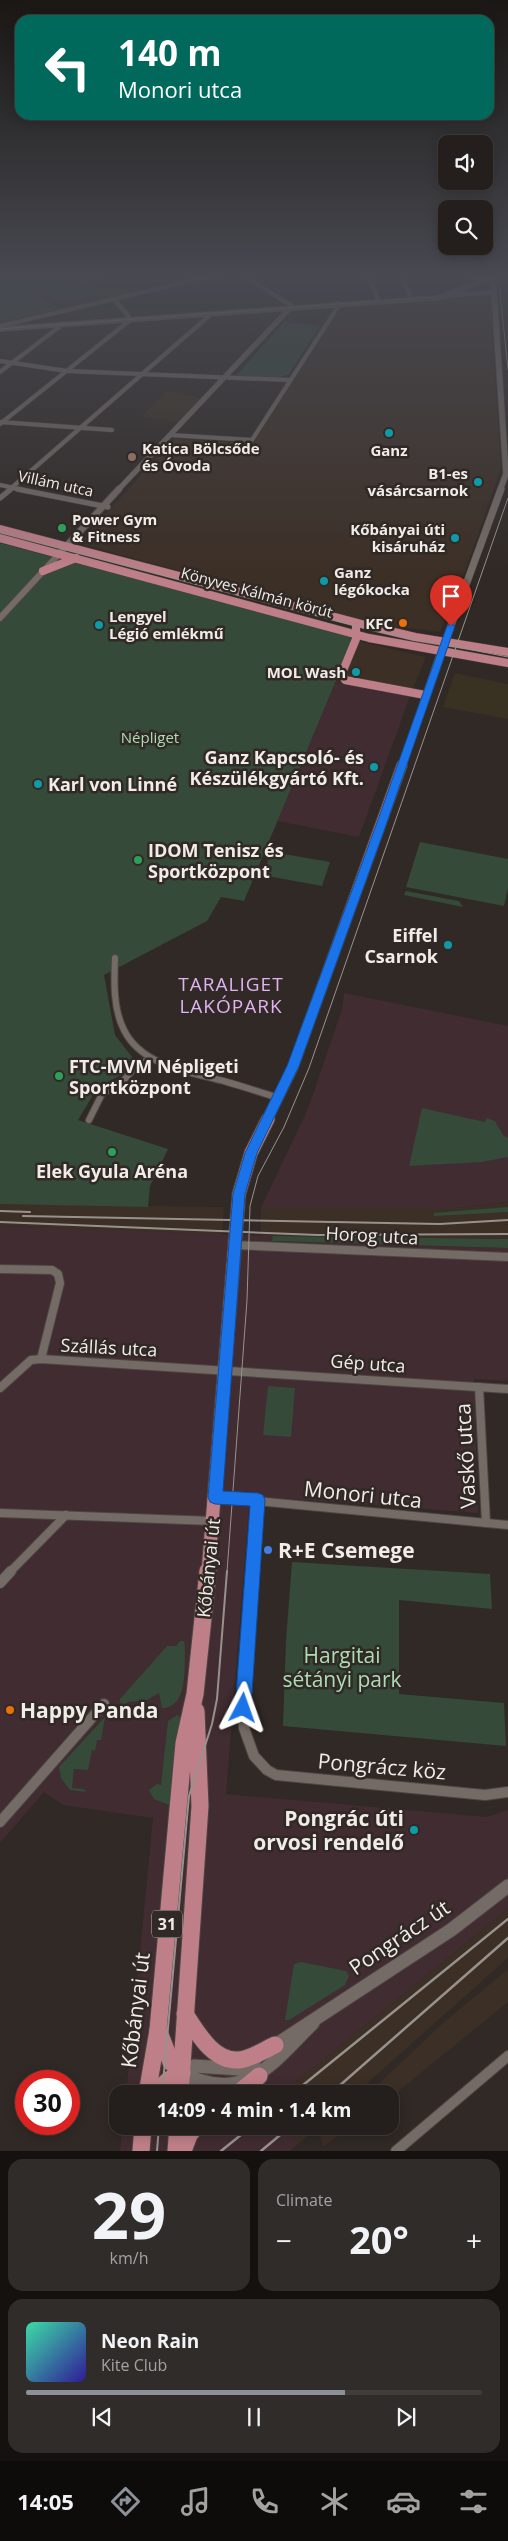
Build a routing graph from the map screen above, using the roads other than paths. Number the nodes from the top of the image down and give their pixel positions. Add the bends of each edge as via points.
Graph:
1 (64, 373) edge
2 (111, 373) edge
3 (230, 373) edge
4 (294, 373) edge
5 (500, 373) edge
6 (141, 375) junction
7 (226, 377) junction
8 (290, 380) junction
9 (1, 423) edge
10 (80, 428) junction
11 (112, 430) dead end
12 (173, 435) junction
13 (0, 485) edge
14 (12, 487) junction
15 (0, 498) edge
16 (105, 506) junction
17 (0, 529) edge
18 (0, 538) edge
19 (67, 545) junction
20 (59, 553) junction
21 (77, 558) junction
22 (43, 571) junction
23 (0, 618) edge
24 (353, 622) junction
25 (358, 634) junction
26 (445, 642) junction
27 (508, 652) edge
28 (441, 653) junction
29 (508, 663) edge
30 (425, 695) junction
31 (115, 958) dead end
32 (150, 1058) junction
33 (279, 1098) junction
34 (88, 1120) dead end
35 (234, 1245) junction
36 (508, 1257) edge
37 (0, 1269) edge
38 (41, 1359) junction
39 (226, 1370) junction
40 (479, 1387) junction
41 (0, 1388) edge
42 (508, 1389) edge
43 (215, 1497) junction
44 (258, 1500) junction
45 (0, 1513) edge
46 (66, 1515) junction
47 (213, 1521) junction
48 (486, 1523) junction
49 (508, 1525) edge
50 (0, 1584) edge
51 (195, 1694) junction
52 (104, 1704) dead end
53 (508, 1792) edge
54 (0, 1822) edge
55 (508, 1886) edge
56 (185, 2014) junction
57 (312, 2022) junction
58 (158, 2030) junction
59 (275, 2045) junction
60 (508, 2056) edge
61 (182, 2073) junction
62 (259, 2076) junction
63 (149, 2085) edge
64 (163, 2085) edge
65 (181, 2085) edge
66 (248, 2085) edge
67 (142, 2135) edge
68 (177, 2135) edge
69 (189, 2135) edge
70 (141, 2151) edge
71 (176, 2151) edge
72 (183, 2151) edge
73 (396, 2151) edge

1 - 9 street
2 - 6 street
3 - 7 street
4 - 8 street
5 - 26 main road, Kőbányai út via 506,474
6 - 7 street
6 - 10 street
7 - 8 street
7 - 12 street
8 - 12 street via 252,440
9 - 10 street
10 - 11 street
10 - 14 street
12 - 16 street
13 - 14 street, Villám utca
14 - 15 street
14 - 16 street, Villám utca
16 - 19 street
17 - 19 main road, Könyves Kálmán körút
18 - 20 main road, Könyves Kálmán körút
19 - 20 street
19 - 24 main road, Könyves Kálmán körút
20 - 21 main road, Könyves Kálmán körút
20 - 22 street
21 - 22 main road
21 - 25 main road, Könyves Kálmán körút
22 - 23 street
24 - 25 main road
24 - 26 main road, Könyves Kálmán körút
25 - 28 main road, Könyves Kálmán körút
25 - 30 main road via 342,673 345,680
26 - 27 main road, Könyves Kálmán körút
26 - 28 main road, Kőbányai út / 31
28 - 29 main road, Könyves Kálmán körút
28 - 30 main road, Kőbányai út / 31
30 - 33 main road, Kőbányai út / 31 via 338,944
31 - 32 street via 119,1016 126,1036
32 - 33 street
32 - 34 street via 102,1094
33 - 35 main road, Kőbányai út / 31 via 242,1178
35 - 36 street, Horog utca
35 - 39 main road, Kőbányai út / 31
37 - 38 street via 52,1270 58,1274 60,1283
38 - 39 street, Szállás utca
38 - 41 street, Szállás utca via 31,1360
39 - 40 street, Gép utca
39 - 43 main road, Kőbányai út / 31
40 - 42 street, Gép utca
40 - 48 street, Vaskő utca
43 - 44 street, Monori utca
43 - 47 main road, Kőbányai út / 31
44 - 48 street, Monori utca
44 - 53 street, Pongrácz köz via 243,1708 246,1741 258,1762 276,1775 485,1795
45 - 46 street
46 - 47 street
46 - 50 street
47 - 51 main road, Kőbányai út / 31
48 - 49 street, Monori utca
51 - 56 main road, Kőbányai út / 31 via 200,1806
51 - 58 main road, Kőbányai út / 31 via 184,1743
52 - 54 street
55 - 57 street, Pongrácz út via 451,1930
56 - 59 main road via 203,2040 230,2060 248,2058
56 - 61 main road, Kőbányai út / 31
57 - 59 street, Pongrácz út
57 - 62 street, Pongrácz út
58 - 61 main road via 171,2062
58 - 63 main road, Kőbányai út / 31
59 - 61 street, Pongrácz út via 241,2069 194,2066
60 - 73 street
61 - 62 street, Pongrácz út via 193,2081 221,2083 239,2083
61 - 64 main road
61 - 65 main road, Kőbányai út / 31
62 - 66 main road
67 - 70 main road
68 - 71 main road
69 - 72 main road

